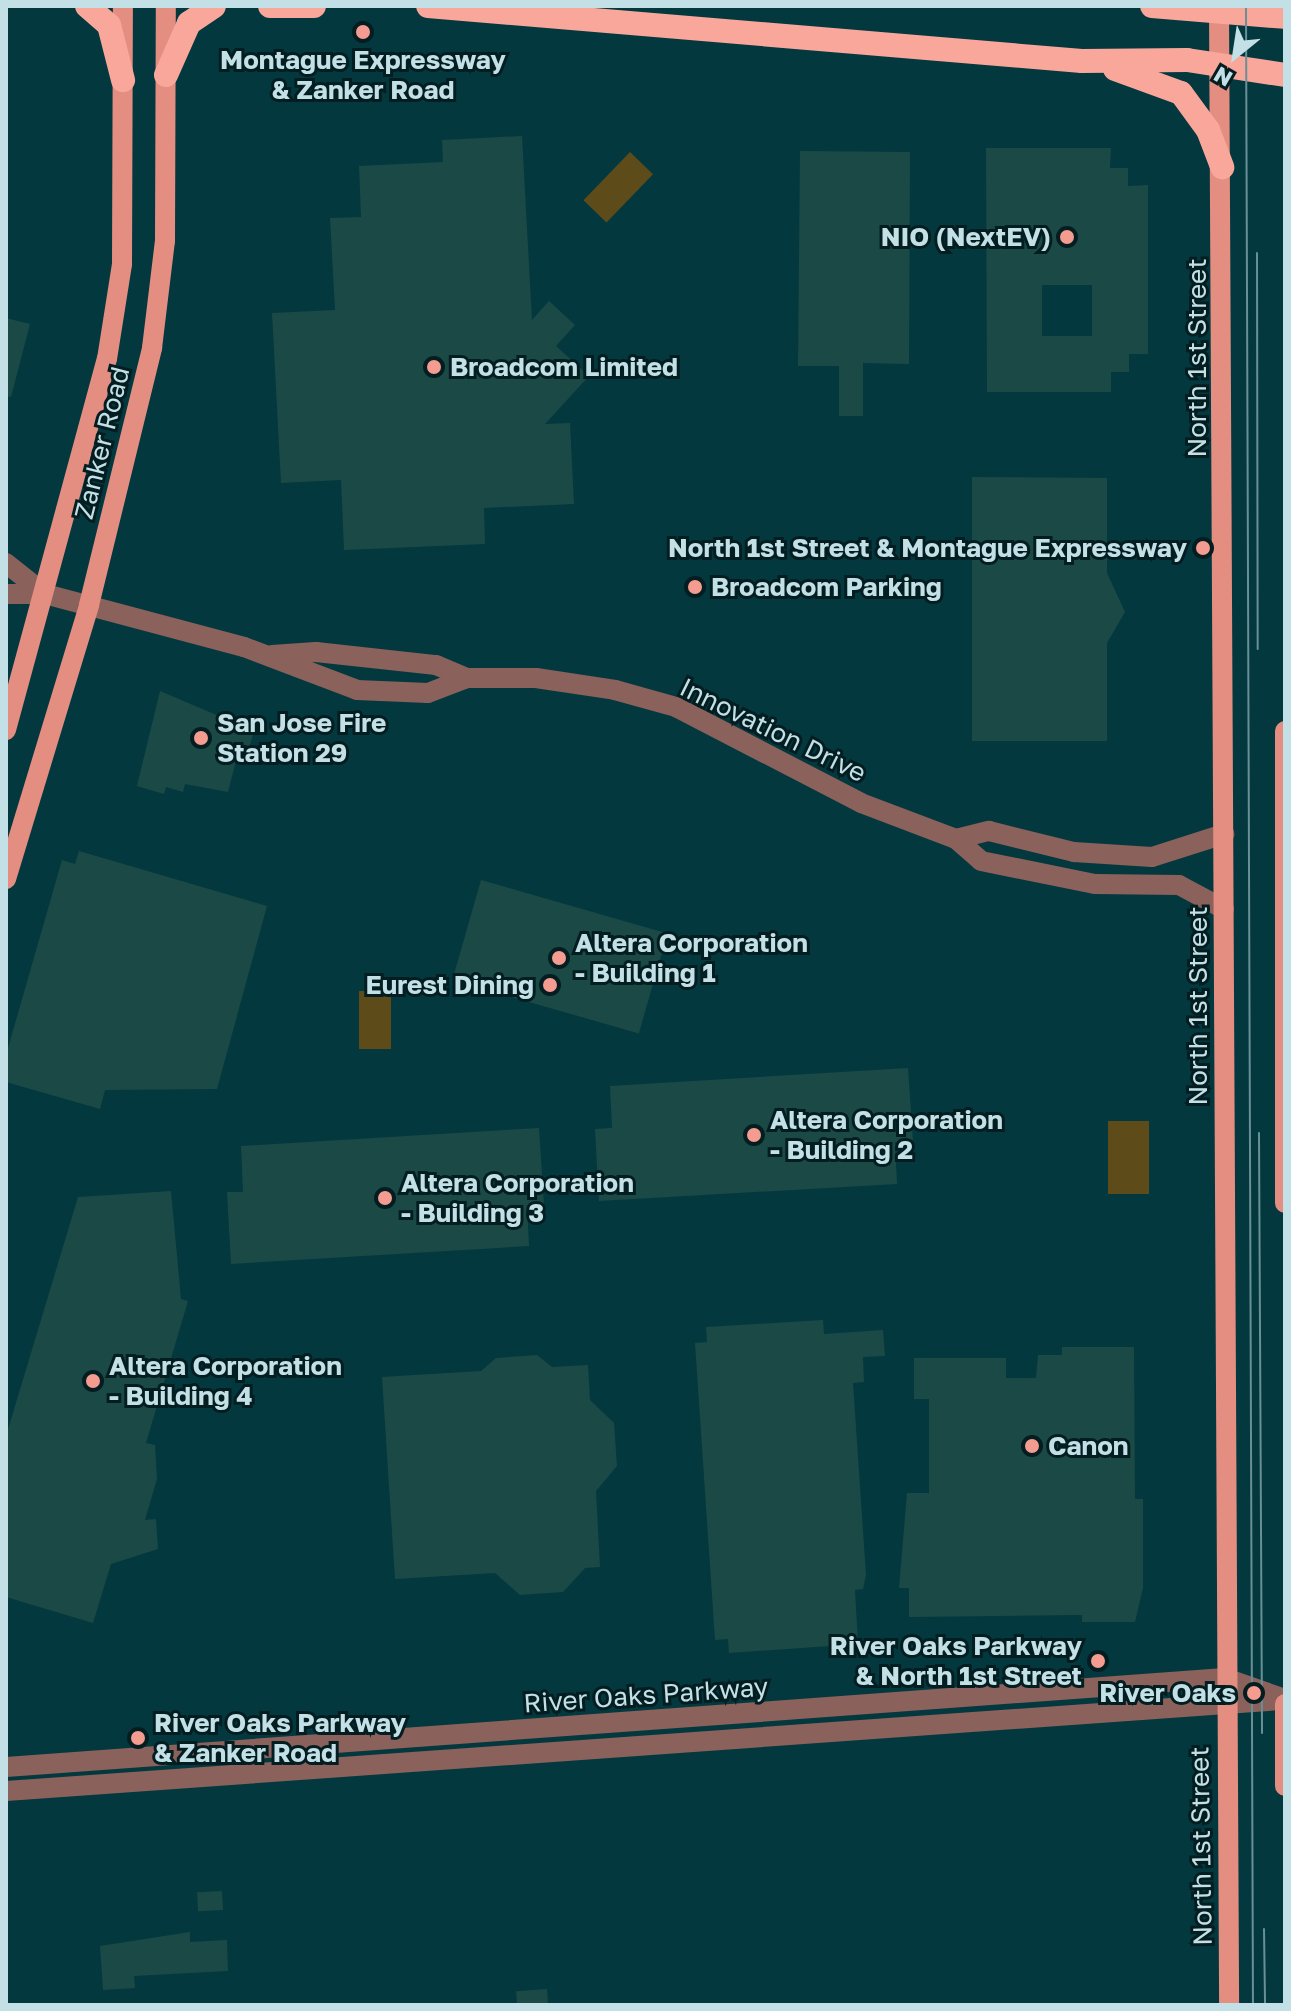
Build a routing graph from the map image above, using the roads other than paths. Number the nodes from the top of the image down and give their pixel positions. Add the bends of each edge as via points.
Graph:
1 (87, 6) edge
2 (123, 6) edge
3 (166, 6) edge
4 (214, 6) edge
5 (270, 6) edge
6 (314, 6) edge
7 (428, 6) edge
8 (1152, 6) edge
9 (1219, 8) edge
10 (1285, 17) edge
11 (1082, 61) junction
12 (1219, 65) junction
13 (166, 75) junction
14 (1285, 75) edge
15 (123, 80) junction
16 (1222, 167) junction
17 (6, 563) edge
18 (6, 594) edge
19 (45, 594) junction
20 (89, 605) junction
21 (272, 655) junction
22 (467, 678) junction
23 (6, 730) edge
24 (1285, 731) edge
25 (1224, 834) junction
26 (956, 839) junction
27 (6, 879) edge
28 (1224, 909) junction
29 (1285, 1203) edge
30 (1225, 1678) junction
31 (1285, 1704) edge
32 (1225, 1710) junction
33 (201, 1752) junction
34 (6, 1767) edge
35 (203, 1777) junction
36 (1285, 1786) edge
37 (6, 1791) edge
38 (1229, 2005) edge

1 - 15 highway via 109,25
2 - 15 main road, Zanker Road
3 - 13 main road, Zanker Road
4 - 13 highway via 189,23
5 - 6 highway
7 - 11 highway
8 - 9 highway
9 - 10 highway
9 - 12 main road, North 1st Street
11 - 12 highway
11 - 16 highway via 1181,93 1208,130
12 - 14 highway
12 - 16 main road, North 1st Street
13 - 20 main road, Zanker Road via 161,290
15 - 19 main road, Zanker Road via 120,277 107,359
16 - 25 main road, North 1st Street
17 - 19 street, Innovation Drive
18 - 19 street, Innovation Drive
19 - 20 street, Innovation Drive
19 - 23 main road, Zanker Road
20 - 21 street, Innovation Drive
20 - 27 main road, Zanker Road
21 - 22 street, Innovation Drive via 316,652 436,665
21 - 22 street, Innovation Drive via 319,682 387,694 428,693
22 - 26 street, Innovation Drive via 579,684 676,707 861,803
24 - 29 main road
25 - 26 street via 1152,857 1074,852 989,831
25 - 28 main road, North 1st Street
26 - 28 street, Innovation Drive via 981,861 1032,875 1179,885
28 - 30 main road, North 1st Street
30 - 32 main road, North 1st Street
30 - 32 street, River Oaks Parkway via 1285,1699
30 - 33 street, River Oaks Parkway
31 - 36 main road
32 - 35 street, River Oaks Parkway
32 - 38 main road, North 1st Street
33 - 34 street, River Oaks Parkway
33 - 35 street
35 - 37 street, River Oaks Parkway

